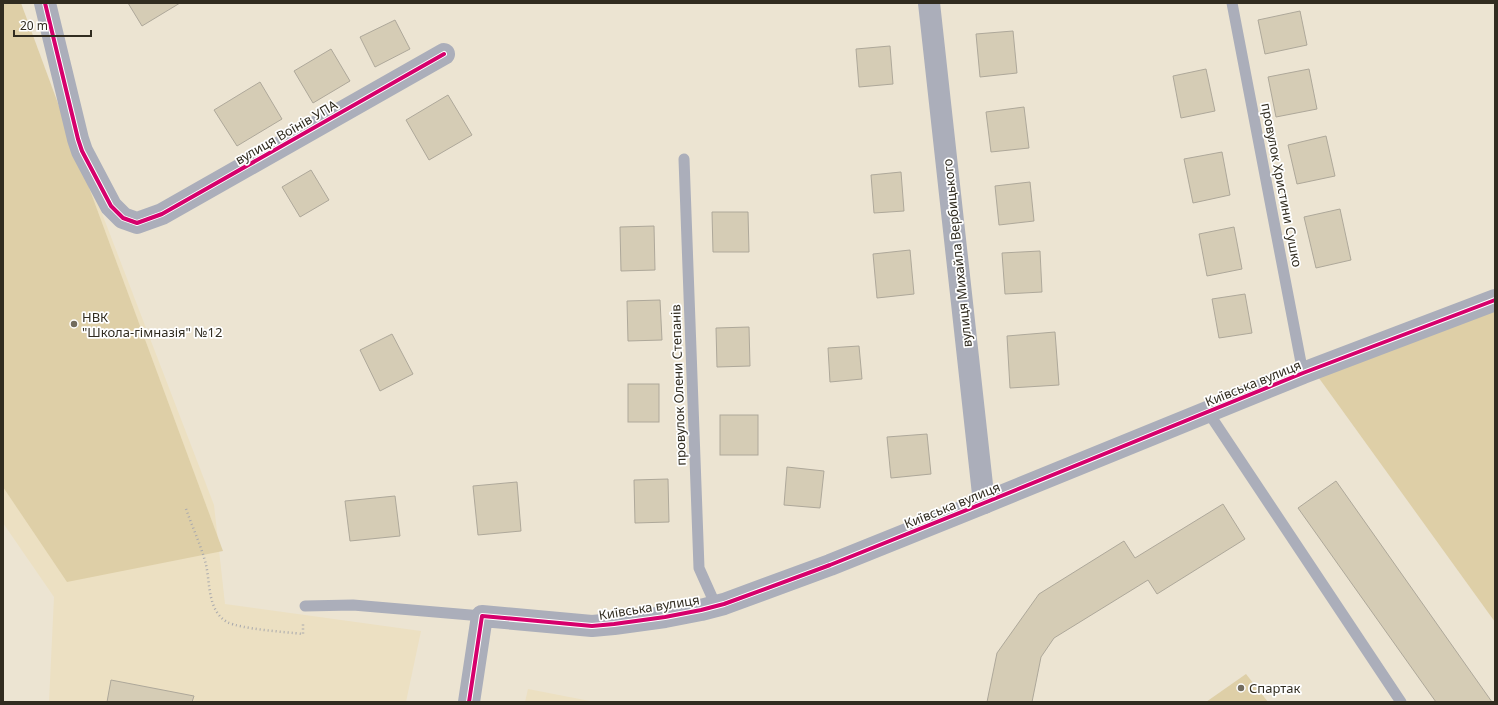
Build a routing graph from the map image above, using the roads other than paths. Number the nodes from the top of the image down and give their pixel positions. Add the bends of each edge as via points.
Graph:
1 (45, 3) edge
2 (929, 3) edge
3 (1232, 3) edge
4 (444, 54) dead end
5 (684, 159) dead end
6 (1495, 300) edge
7 (1303, 373) junction
8 (1208, 412) junction
9 (984, 503) junction
10 (305, 606) road end
11 (716, 606) junction
12 (482, 616) junction
13 (469, 702) edge
14 (1401, 702) edge

1 - 4 street, вулиця Воїнів УПА via 82,151 111,206 123,218 137,223 162,214
2 - 9 street, вулиця Михайла Вербицького
3 - 7 lane, провулок Христини Сушко
5 - 11 lane, провулок Олени Степанів via 699,568
6 - 7 street, Київська вулиця
7 - 8 street, Київська вулиця
8 - 9 street, Київська вулиця
8 - 14 lane
9 - 11 street, Київська вулиця via 830,565
10 - 12 lane via 353,605
11 - 12 street, Київська вулиця via 666,617 592,626
12 - 13 street

